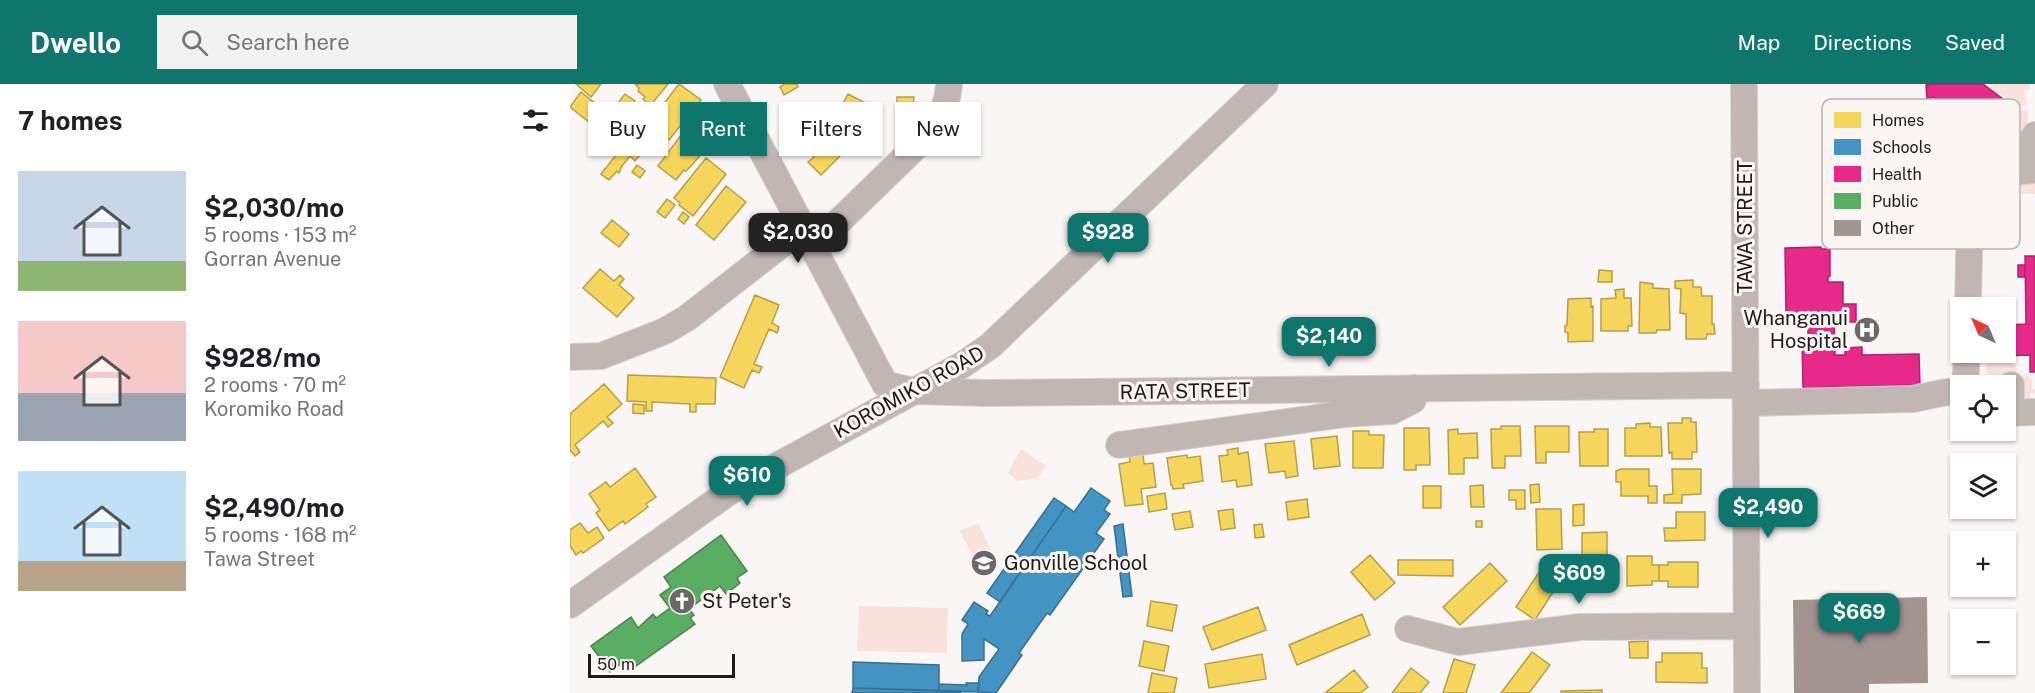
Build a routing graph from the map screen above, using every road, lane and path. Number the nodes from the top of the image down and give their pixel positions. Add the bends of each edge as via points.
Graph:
1 (727, 84) edge
2 (949, 84) edge
3 (1265, 84) edge
4 (1744, 84) edge
5 (2035, 135) edge
6 (2030, 171) edge
7 (807, 235) junction
8 (1969, 249) edge
9 (1968, 297) edge
10 (570, 357) edge
11 (1414, 388) junction
12 (913, 391) junction
13 (1950, 392) edge
14 (1746, 394) junction
15 (1119, 445) dead end
16 (570, 605) edge
17 (1746, 626) junction
18 (1408, 629) dead end
19 (1747, 693) edge

1 - 7 street, RATA STREET
2 - 7 street via 942,115 919,146 827,233
3 - 12 street, KOROMIKO ROAD via 990,346
4 - 14 street, TAWA STREET
5 - 6 street via 2024,153
7 - 10 street via 791,237 665,331 601,356
7 - 12 street, RATA STREET via 885,384
8 - 9 street
11 - 12 street, RATA STREET
11 - 14 street, RATA STREET
11 - 15 street via 1413,400 1392,411
12 - 16 street, KOROMIKO ROAD via 729,492
13 - 14 street, RATA STREET via 1913,399
14 - 17 street, TAWA STREET
17 - 18 street via 1581,627 1458,642
17 - 19 street, TAWA STREET

